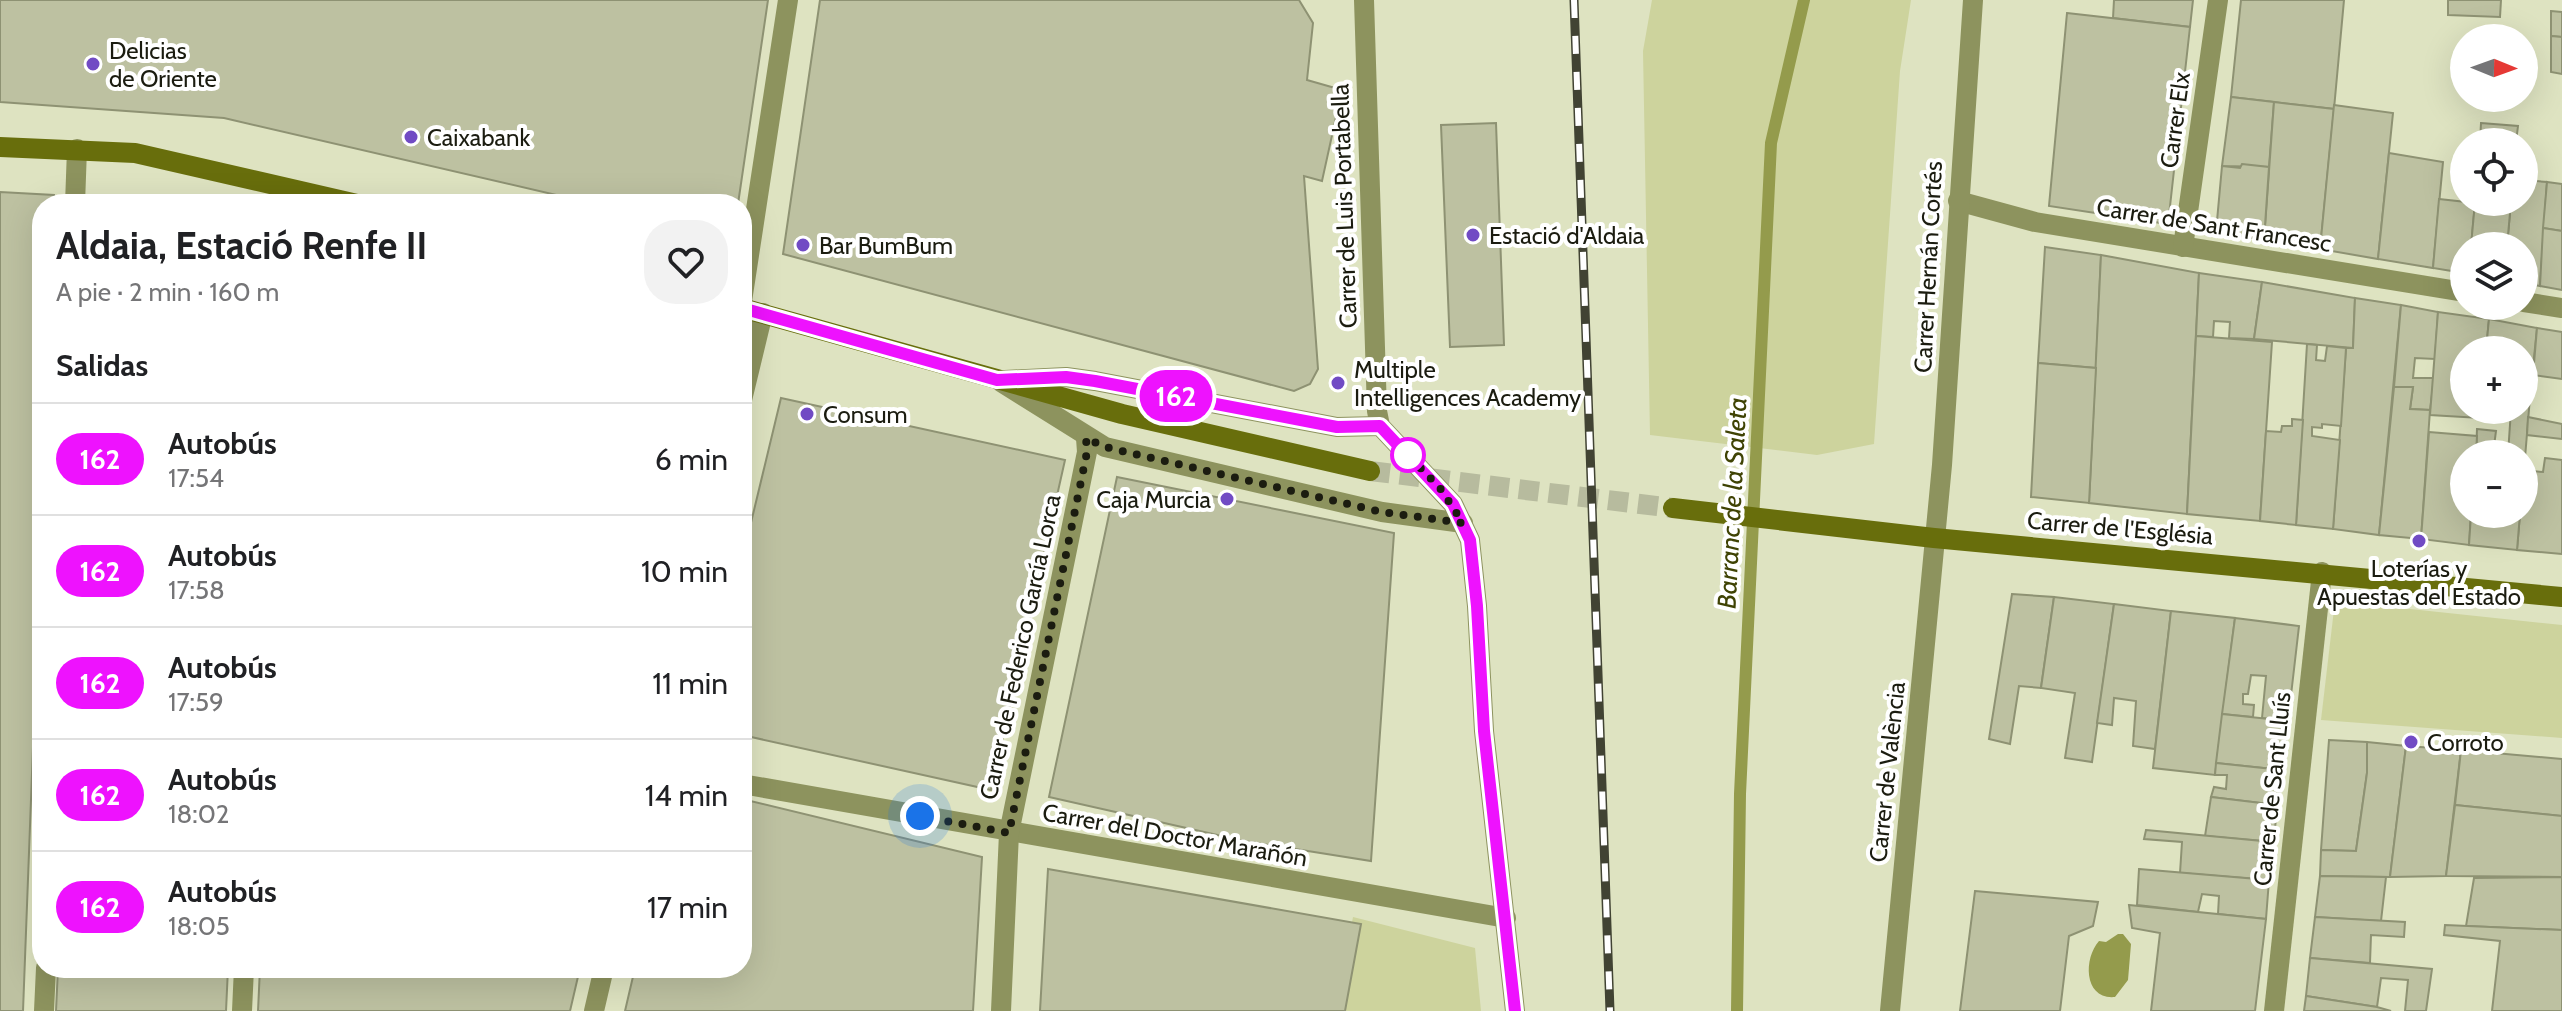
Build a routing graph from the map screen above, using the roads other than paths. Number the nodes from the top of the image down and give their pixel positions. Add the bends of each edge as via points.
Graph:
1 (788, 0) edge
2 (1364, 0) edge
3 (1973, 0) edge
4 (2218, 0) edge
5 (0, 147) edge
6 (77, 149) junction
7 (75, 194) edge
8 (283, 194) edge
9 (1958, 201) junction
10 (752, 236) edge
11 (2183, 247) junction
12 (2450, 290) edge
13 (2538, 304) edge
14 (2562, 308) edge
15 (752, 310) edge
16 (763, 313) junction
17 (752, 359) edge
18 (997, 380) junction
19 (1380, 426) junction
20 (1086, 438) junction
21 (1370, 471) tunnel mouth
22 (1673, 508) tunnel mouth
23 (1463, 523) junction
24 (1934, 538) junction
25 (2322, 572) junction
26 (2562, 597) edge
27 (752, 786) edge
28 (1009, 833) junction
29 (1506, 918) junction
30 (46, 978) edge
31 (244, 978) edge
32 (602, 978) edge
33 (44, 1011) edge
34 (242, 1011) edge
35 (594, 1011) edge
36 (1001, 1011) edge
37 (1515, 1011) edge
38 (1890, 1011) edge
39 (2274, 1011) edge

1 - 10 street
2 - 19 street, Carrer de Luis Portabella
3 - 9 street, Carrer Hernán Cortés
4 - 11 street, Carrer Elx
5 - 6 street
6 - 7 street
6 - 8 street via 135,153
9 - 11 street, Carrer de Sant Francesc via 2035,222
9 - 24 street, Carrer Hernán Cortés
11 - 12 street, Carrer de Sant Francesc
13 - 14 street
15 - 16 street
16 - 17 street
16 - 18 street
18 - 19 street via 1066,377 1337,427
18 - 20 street
18 - 21 street
19 - 23 street via 1440,488
20 - 23 street via 1105,447 1382,512
20 - 28 street, Carrer de Federico García Lorca
22 - 24 street, Carrer de l'Església
23 - 29 street via 1470,540 1484,731
24 - 25 street, Carrer de l'Església
24 - 38 street, Carrer de València
25 - 26 street, Carrer de l'Església
25 - 39 street, Carrer de Sant Lluís
27 - 28 street, Carrer del Doctor Marañón
28 - 29 street, Carrer del Doctor Marañón
28 - 36 street, Carrer de Federico García Lorca
29 - 37 street
30 - 33 street
31 - 34 street
32 - 35 street

